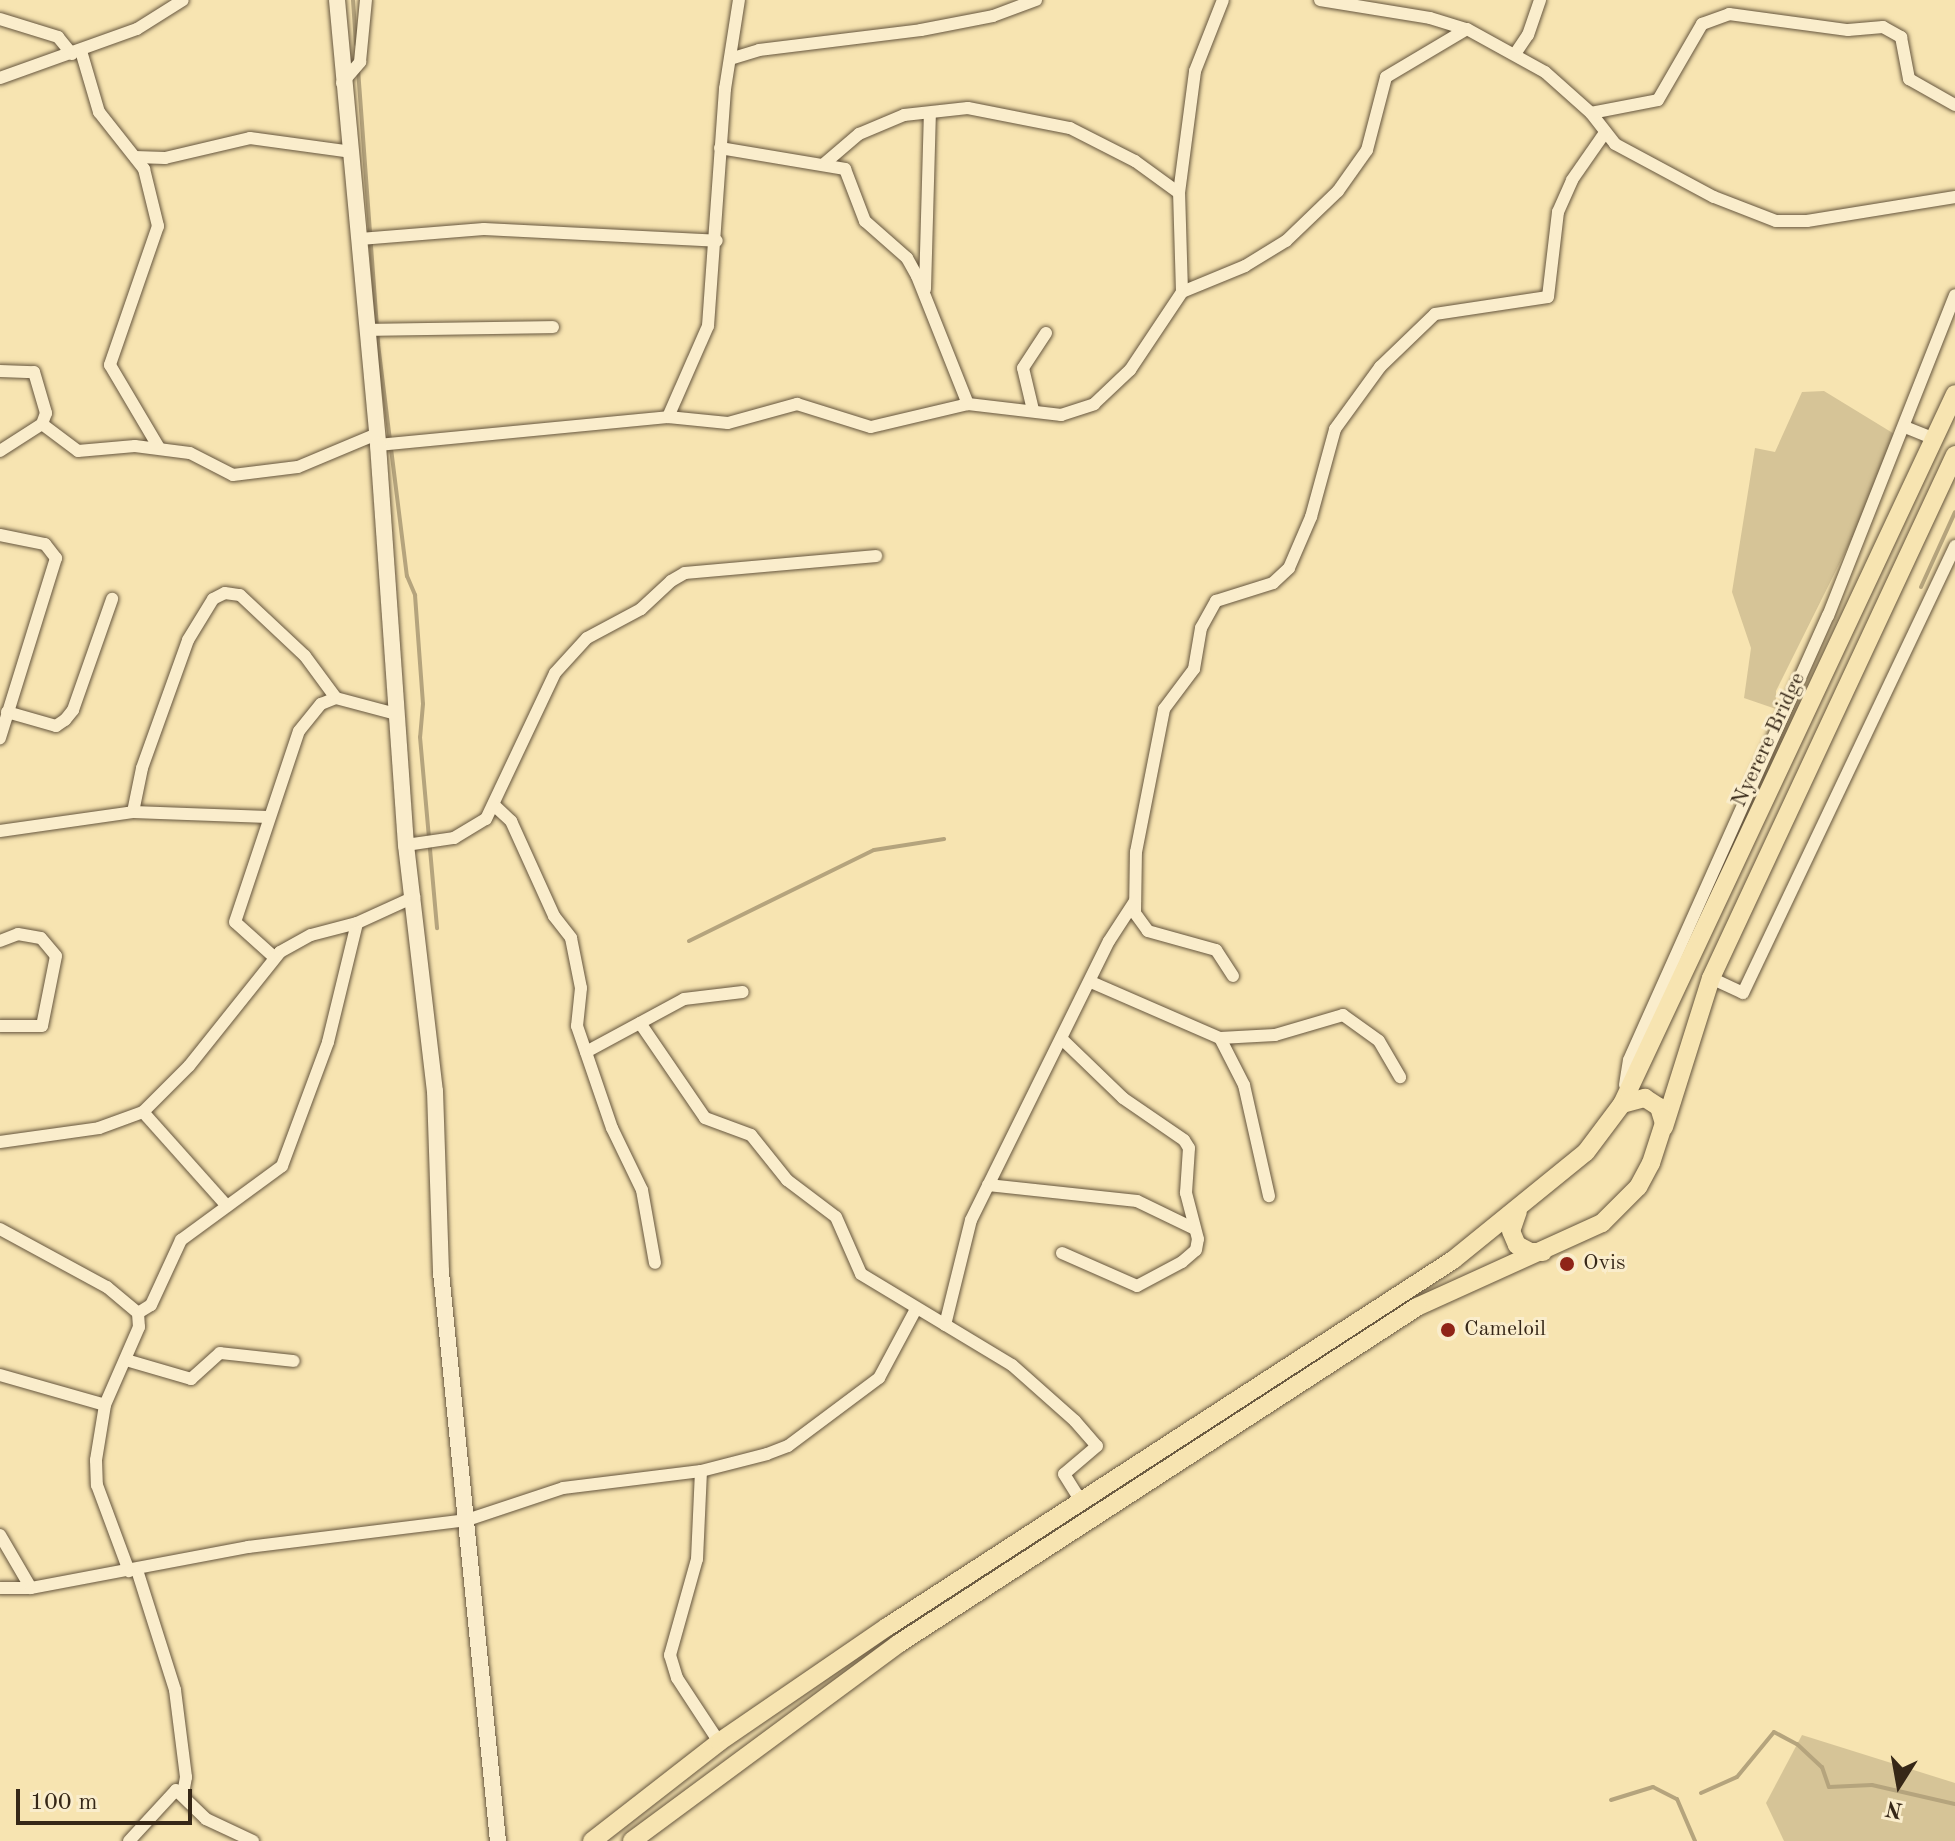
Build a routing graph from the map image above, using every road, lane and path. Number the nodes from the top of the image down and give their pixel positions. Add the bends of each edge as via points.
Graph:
1 (183, 0) edge
2 (337, 0) edge
3 (366, 0) edge
4 (739, 0) edge
5 (1036, 0) edge
6 (1223, 0) edge
7 (1320, 0) edge
8 (1540, 0) edge
9 (0, 19) edge
10 (1467, 29) junction
11 (77, 52) junction
12 (1515, 54) junction
13 (730, 59) junction
14 (0, 78) edge
15 (342, 83) junction
16 (1955, 105) edge
17 (930, 113) junction
18 (1591, 113) junction
19 (1604, 134) junction
20 (720, 148) junction
21 (352, 152) junction
22 (135, 157) junction
23 (825, 163) junction
24 (1179, 193) junction
25 (1955, 197) edge
26 (360, 239) junction
27 (717, 241) junction
28 (1182, 292) junction
29 (925, 293) junction
30 (1955, 295) edge
31 (553, 327) dead end
32 (368, 330) junction
33 (1046, 333) dead end
34 (0, 371) edge
35 (1955, 394) edge
36 (968, 404) junction
37 (1033, 410) junction
38 (668, 417) junction
39 (42, 424) junction
40 (1905, 427) junction
41 (1934, 439) junction
42 (378, 440) junction
43 (159, 448) junction
44 (0, 451) edge
45 (1955, 455) edge
46 (0, 535) edge
47 (1954, 551) edge
48 (876, 556) dead end
49 (112, 599) dead end
50 (336, 698) junction
51 (7, 712) junction
52 (396, 714) junction
53 (0, 738) edge
54 (496, 807) junction
55 (133, 812) junction
56 (268, 817) junction
57 (0, 831) edge
58 (406, 845) junction
59 (414, 897) junction
60 (1135, 901) junction
61 (357, 923) junction
62 (0, 941) edge
63 (274, 957) junction
64 (1233, 976) dead end
65 (1711, 978) junction
66 (1091, 982) junction
67 (743, 992) dead end
68 (640, 1023) junction
69 (0, 1026) edge
70 (1220, 1038) junction
71 (1062, 1039) junction
72 (586, 1052) junction
73 (1400, 1077) dead end
74 (1622, 1104) junction
75 (143, 1112) junction
76 (1663, 1131) junction
77 (0, 1142) edge
78 (988, 1185) junction
79 (1269, 1196) dead end
80 (227, 1206) junction
81 (1522, 1207) junction
82 (0, 1229) edge
83 (1195, 1229) junction
84 (1550, 1250) junction
85 (1062, 1253) dead end
86 (655, 1263) dead end
87 (916, 1309) junction
88 (138, 1313) junction
89 (945, 1325) junction
90 (126, 1360) junction
91 (294, 1361) dead end
92 (0, 1375) edge
93 (105, 1405) junction
94 (701, 1471) junction
95 (1079, 1498) junction
96 (467, 1520) junction
97 (0, 1535) edge
98 (133, 1570) junction
99 (0, 1588) edge
100 (31, 1588) junction
101 (719, 1742) junction
102 (183, 1794) junction
103 (129, 1841) edge
104 (253, 1841) edge
105 (498, 1841) edge
106 (592, 1841) edge
107 (632, 1841) edge

1 - 11 street via 137,29
2 - 15 street
3 - 15 street via 360,62
4 - 13 street
5 - 13 street via 993,16 921,30 759,50
6 - 24 street via 1195,71
7 - 10 street
8 - 12 street
9 - 11 street via 58,37
10 - 12 street
10 - 28 street via 1386,77 1367,150 1338,191 1286,241 1245,266
11 - 14 street
11 - 22 street via 99,112
12 - 18 street via 1545,72
13 - 20 street
15 - 21 street
16 - 18 street via 1909,79 1901,37 1883,27 1848,30 1729,14 1702,24 1658,100
17 - 23 street via 904,115 859,134
17 - 24 street via 968,108 1070,128 1135,161
17 - 29 street
18 - 19 street
19 - 25 street via 1714,197 1776,221 1807,221
19 - 60 street via 1572,180 1558,212 1548,297 1435,314 1380,367 1335,429 1311,517 1289,568 1273,583 1216,601 1209,609 1194,669 1164,709 1157,731 1136,852
20 - 23 street
20 - 27 street
21 - 22 street via 250,138 165,158
21 - 26 street
22 - 43 street via 148,182 158,226 110,365
23 - 29 street via 850,174 865,221 907,258
24 - 28 street
26 - 27 street via 395,232 497,229
26 - 32 street
27 - 38 street via 708,326
28 - 37 street via 1130,370 1094,404 1074,414
29 - 36 street
30 - 40 street
31 - 32 street
32 - 42 street
33 - 37 street via 1023,368
34 - 39 street via 34,372 46,410
35 - 41 main road, Nyerere Bridge
36 - 37 street
36 - 38 street via 871,427 797,404 728,423
38 - 42 street
39 - 43 street via 78,451
39 - 44 street
40 - 41 street
40 - 74 street via 1822,630 1629,1060
41 - 74 main road, Nyerere Bridge
42 - 43 street via 267,475 233,475 198,454
42 - 52 street
45 - 65 main road
46 - 51 street via 45,544 56,558
47 - 65 street via 1743,993
48 - 54 street via 685,573 671,581 641,609 587,638 555,673
49 - 51 street via 65,720 46,725
50 - 52 street
50 - 55 street via 305,656 240,595 213,599 188,640 142,768
50 - 56 street via 321,704 299,731
51 - 53 street
52 - 58 street
54 - 58 street via 476,827 454,838
54 - 72 street via 511,821 554,916 571,938 581,988 577,1026
55 - 56 street
55 - 57 street
56 - 63 street via 235,922
58 - 59 street
59 - 61 street
59 - 96 street via 435,1091 441,1272
60 - 64 street via 1140,926 1170,940 1216,950
60 - 66 street
61 - 63 street via 311,935
61 - 80 street via 328,1042 290,1153 266,1182
62 - 69 street via 18,934 41,938 54,947 56,956 42,1026
63 - 75 street via 189,1066
65 - 76 main road
66 - 70 street
66 - 71 street
67 - 68 street via 684,999
68 - 72 street
68 - 87 street via 697,1109 751,1135 787,1180 836,1217 861,1274
70 - 73 street via 1275,1035 1343,1015 1379,1041
70 - 79 street via 1244,1085
71 - 78 street
71 - 83 street via 1123,1098 1184,1140 1189,1148 1186,1193
72 - 86 street via 612,1128 642,1190
74 - 76 main road via 1636,1098 1653,1101 1663,1114
74 - 81 main road, Nyerere Bridge via 1586,1152
75 - 77 street via 99,1128
75 - 80 street
76 - 84 main road via 1638,1187 1621,1207
78 - 83 street via 1137,1201
78 - 89 street via 962,1246
80 - 88 street via 181,1240 151,1305
81 - 84 main road via 1511,1223 1513,1238 1530,1252
81 - 95 main road, Nyerere Bridge via 1453,1260
82 - 88 street via 107,1287
83 - 85 street via 1196,1250 1137,1286
84 - 107 main road via 1417,1307 898,1644
87 - 89 street
87 - 94 street via 879,1378 835,1414 788,1446
88 - 90 street via 139,1327
89 - 95 street via 1012,1365 1097,1446 1064,1474
90 - 91 street via 191,1379 220,1353
90 - 93 street
92 - 93 street
93 - 98 street via 96,1477
94 - 96 street via 563,1488
94 - 101 street via 697,1559 670,1655 677,1678
95 - 101 main road, Nyerere Bridge
96 - 98 street via 248,1547
96 - 105 street
97 - 100 street
98 - 100 street
98 - 102 street via 175,1690 185,1767
99 - 100 street
101 - 106 main road, Nyerere Bridge
102 - 103 street via 169,1793
102 - 104 street via 206,1819

